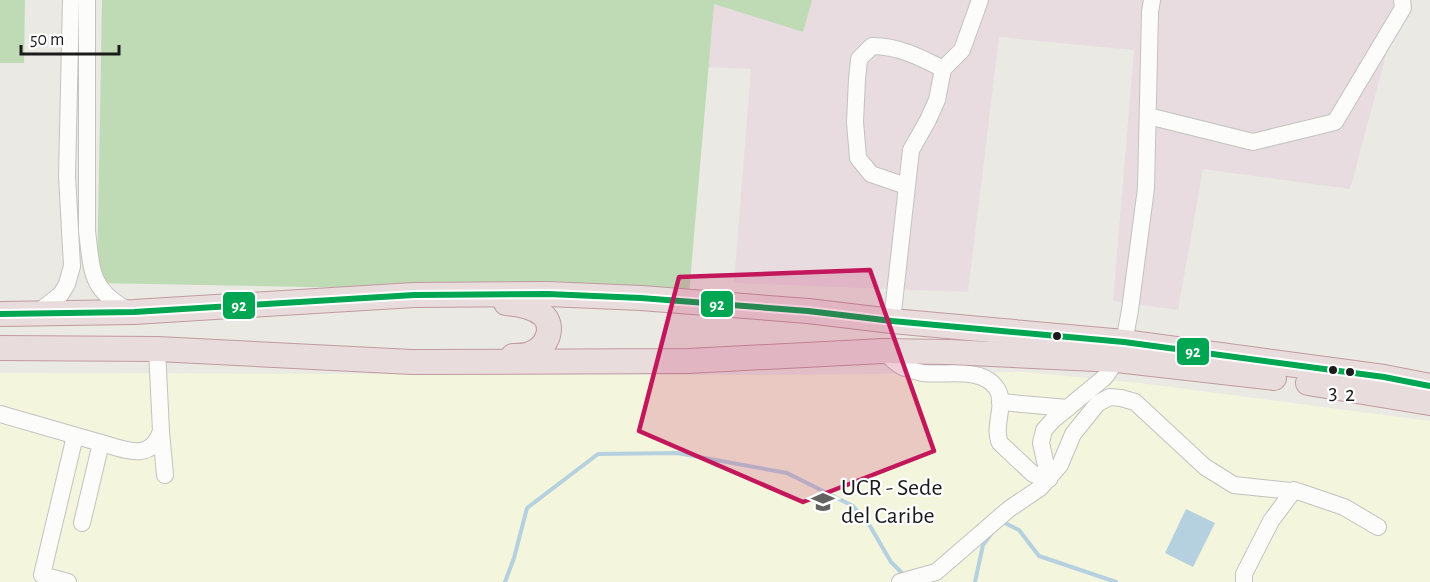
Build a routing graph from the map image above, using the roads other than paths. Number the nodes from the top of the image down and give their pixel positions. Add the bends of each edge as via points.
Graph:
1 (71, 0) edge
2 (87, 0) edge
3 (980, 0) edge
4 (1152, 0) edge
5 (1402, 0) edge
6 (944, 69) junction
7 (1148, 116) junction
8 (906, 186) junction
9 (414, 295) junction
10 (134, 312) junction
11 (0, 314) edge
12 (37, 314) junction
13 (892, 321) junction
14 (0, 348) edge
15 (157, 350) junction
16 (884, 351) junction
17 (1120, 351) junction
18 (412, 362) junction
19 (1430, 386) edge
20 (1000, 402) junction
21 (1430, 403) edge
22 (1068, 408) junction
23 (0, 414) edge
24 (161, 431) junction
25 (75, 436) junction
26 (101, 443) junction
27 (165, 475) dead end
28 (1049, 479) junction
29 (1294, 490) junction
30 (82, 522) dead end
31 (1378, 527) dead end
32 (68, 582) edge
33 (900, 582) edge
34 (1244, 582) edge

1 - 12 street via 67,176 72,266 61,294
2 - 10 street via 87,231 91,258 97,285 107,297
3 - 6 street via 962,50
4 - 7 street
5 - 7 street via 1403,8 1335,122 1253,142
6 - 8 street via 928,120 911,150
6 - 8 street via 888,46 872,46 859,59 855,122 858,158 871,174
7 - 17 street via 1146,189 1130,310
8 - 13 street
9 - 10 highway
9 - 13 highway via 641,298
9 - 18 highway via 523,305 544,316 549,334 532,354
10 - 12 highway
11 - 12 highway
13 - 17 highway
14 - 15 highway
15 - 18 highway
15 - 24 street
16 - 17 highway
16 - 18 highway via 688,361
16 - 20 street via 902,367 923,373 973,374 991,381
17 - 19 highway via 1384,377
17 - 21 highway
17 - 22 street via 1105,377
20 - 22 street
20 - 28 street via 1000,443 1034,474
22 - 28 street via 1044,430 1041,443
23 - 25 street
24 - 26 street via 158,441 141,452
24 - 27 street
25 - 26 street
25 - 32 street via 42,575
26 - 30 street
28 - 29 street via 1060,465 1073,434 1098,403 1110,397 1135,402 1205,467 1234,485
28 - 33 street via 936,572
29 - 31 street via 1344,507
29 - 34 street via 1271,521 1244,574

